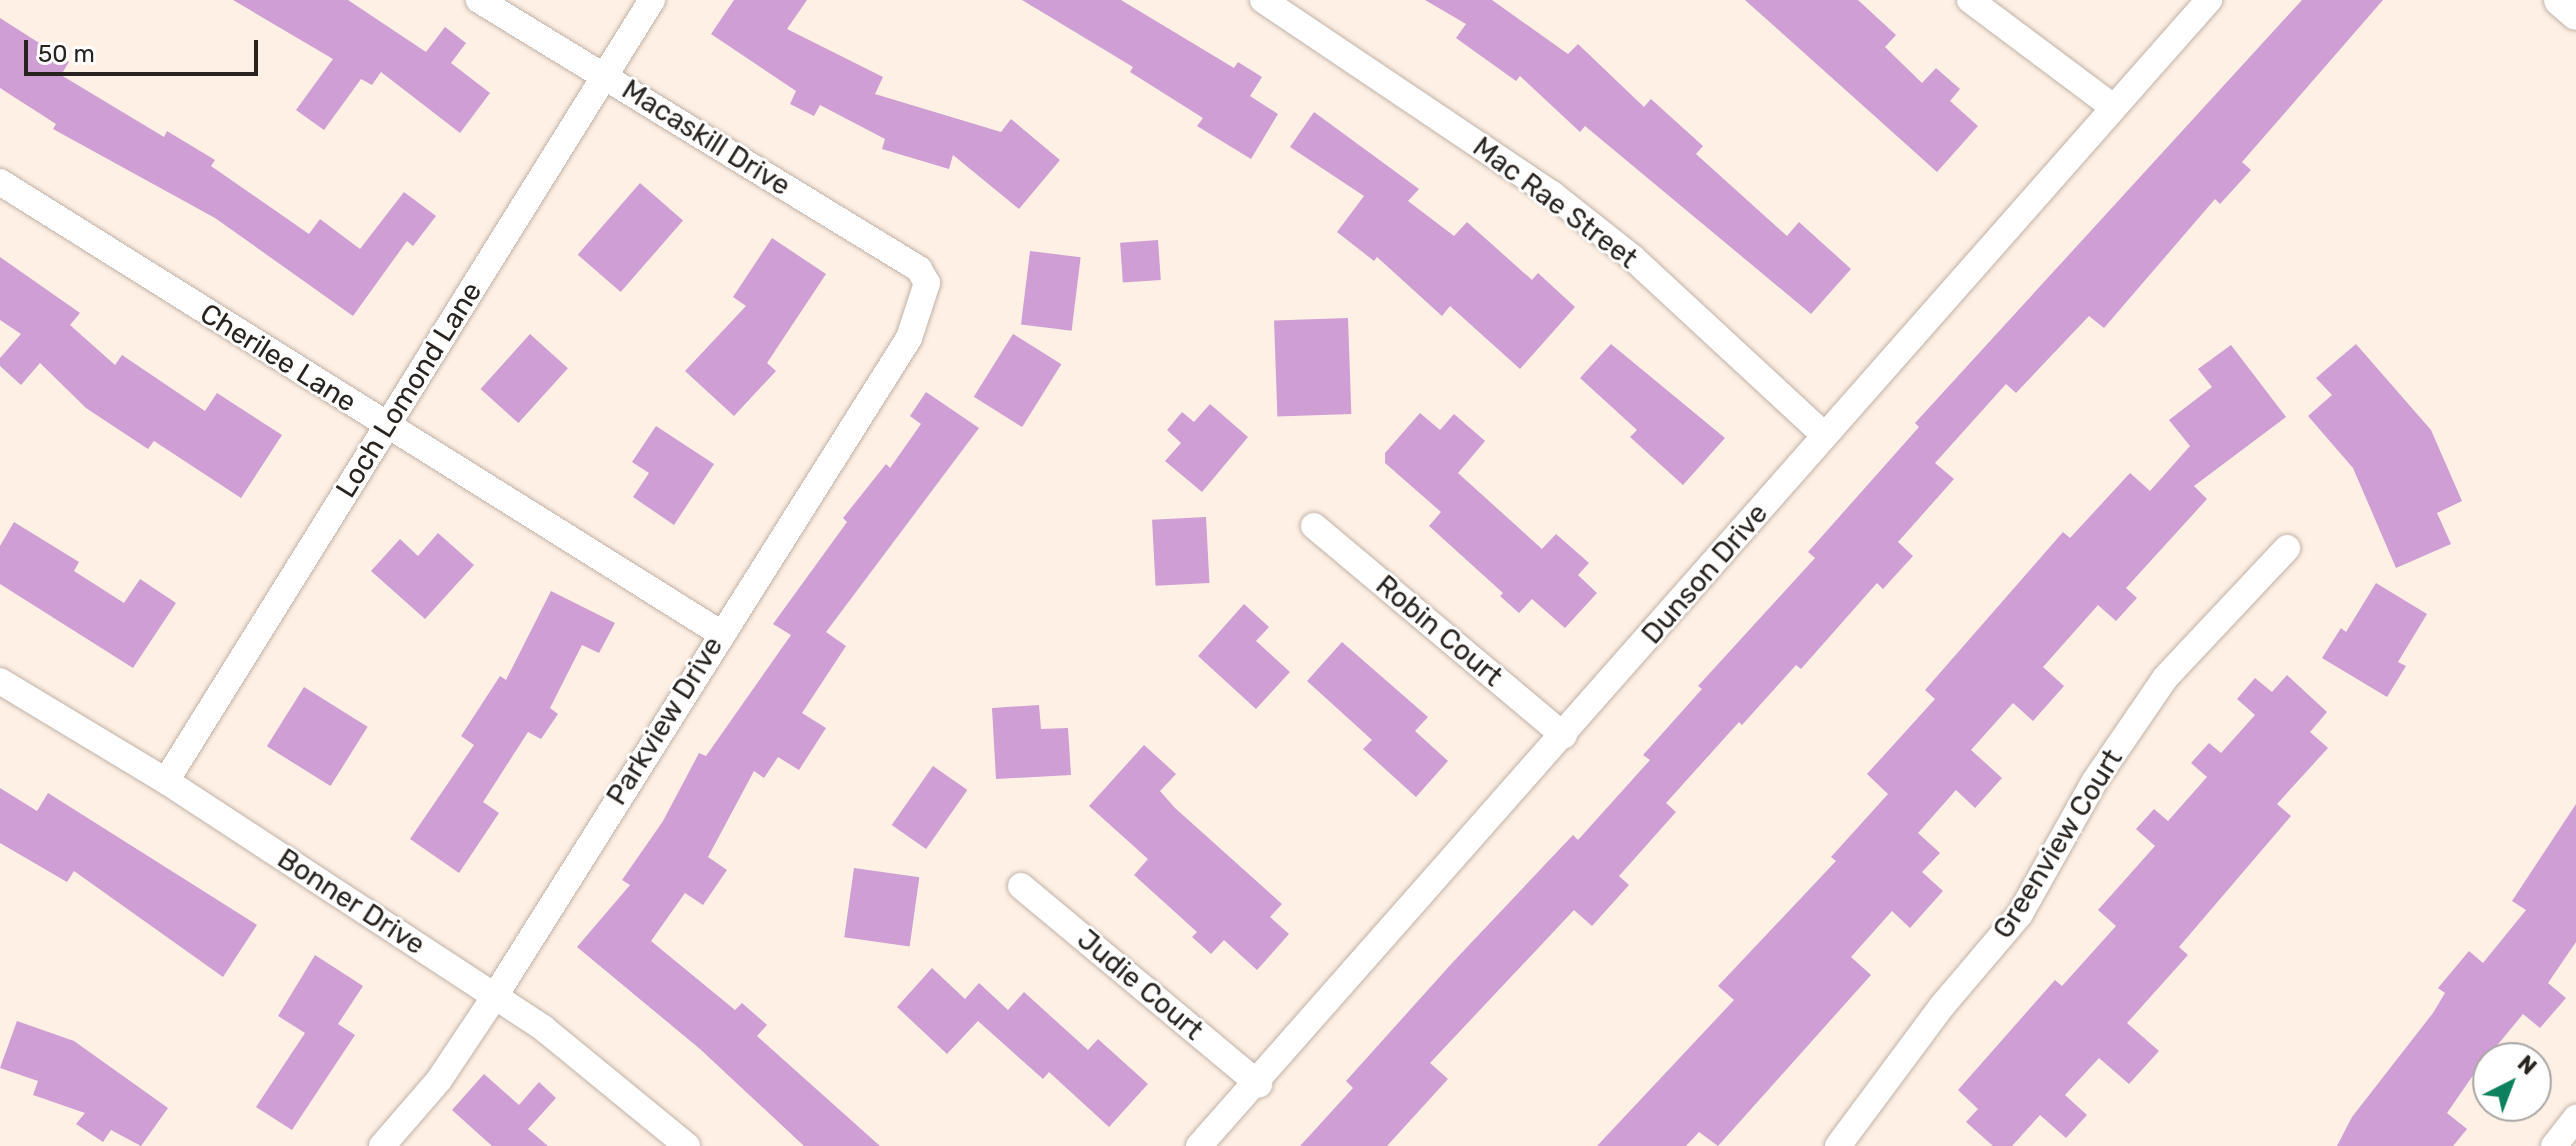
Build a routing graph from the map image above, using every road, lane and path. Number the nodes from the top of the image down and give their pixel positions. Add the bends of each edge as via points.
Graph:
1 (479, 0) edge
2 (652, 0) edge
3 (1263, 0) edge
4 (1970, 0) edge
5 (2209, 0) edge
6 (2560, 0) edge
7 (2576, 14) edge
8 (605, 76) junction
9 (2113, 107) junction
10 (0, 182) edge
11 (927, 283) joint
12 (386, 427) junction
13 (1824, 435) junction
14 (1314, 526) dead end
15 (2287, 548) dead end
16 (720, 633) junction
17 (0, 681) edge
18 (1564, 736) junction
19 (166, 781) junction
20 (1021, 886) dead end
21 (495, 996) junction
22 (1259, 1084) junction
23 (2576, 1118) edge
24 (382, 1146) edge
25 (687, 1146) edge
26 (1199, 1146) edge
27 (1838, 1146) edge
28 (2554, 1146) edge

1 - 8 street, Macaskill Drive
2 - 8 street, Loch Lomond Lane
3 - 13 street, Mac Rae Street via 1552,194 1633,258
4 - 9 street
5 - 9 street, Dunson Drive
6 - 7 street
8 - 11 street, Macaskill Drive via 919,269
8 - 12 street, Loch Lomond Lane
9 - 13 street, Dunson Drive
10 - 12 street, Cherilee Lane
11 - 16 street, Parkview Drive via 909,338
12 - 16 street, Cherilee Lane
12 - 19 street, Loch Lomond Lane
13 - 18 street, Dunson Drive
14 - 18 street, Robin Court
15 - 27 street, Greenview Court via 2166,677 2094,782 2020,914 1942,1006
16 - 21 street, Parkview Drive
17 - 19 street, Bonner Drive
18 - 22 street, Dunson Drive
19 - 21 street, Bonner Drive
20 - 22 street, Judie Court
21 - 24 street, Parkview Drive via 439,1080
21 - 25 street, Bonner Drive via 639,1102
22 - 26 street, Dunson Drive
23 - 28 street

